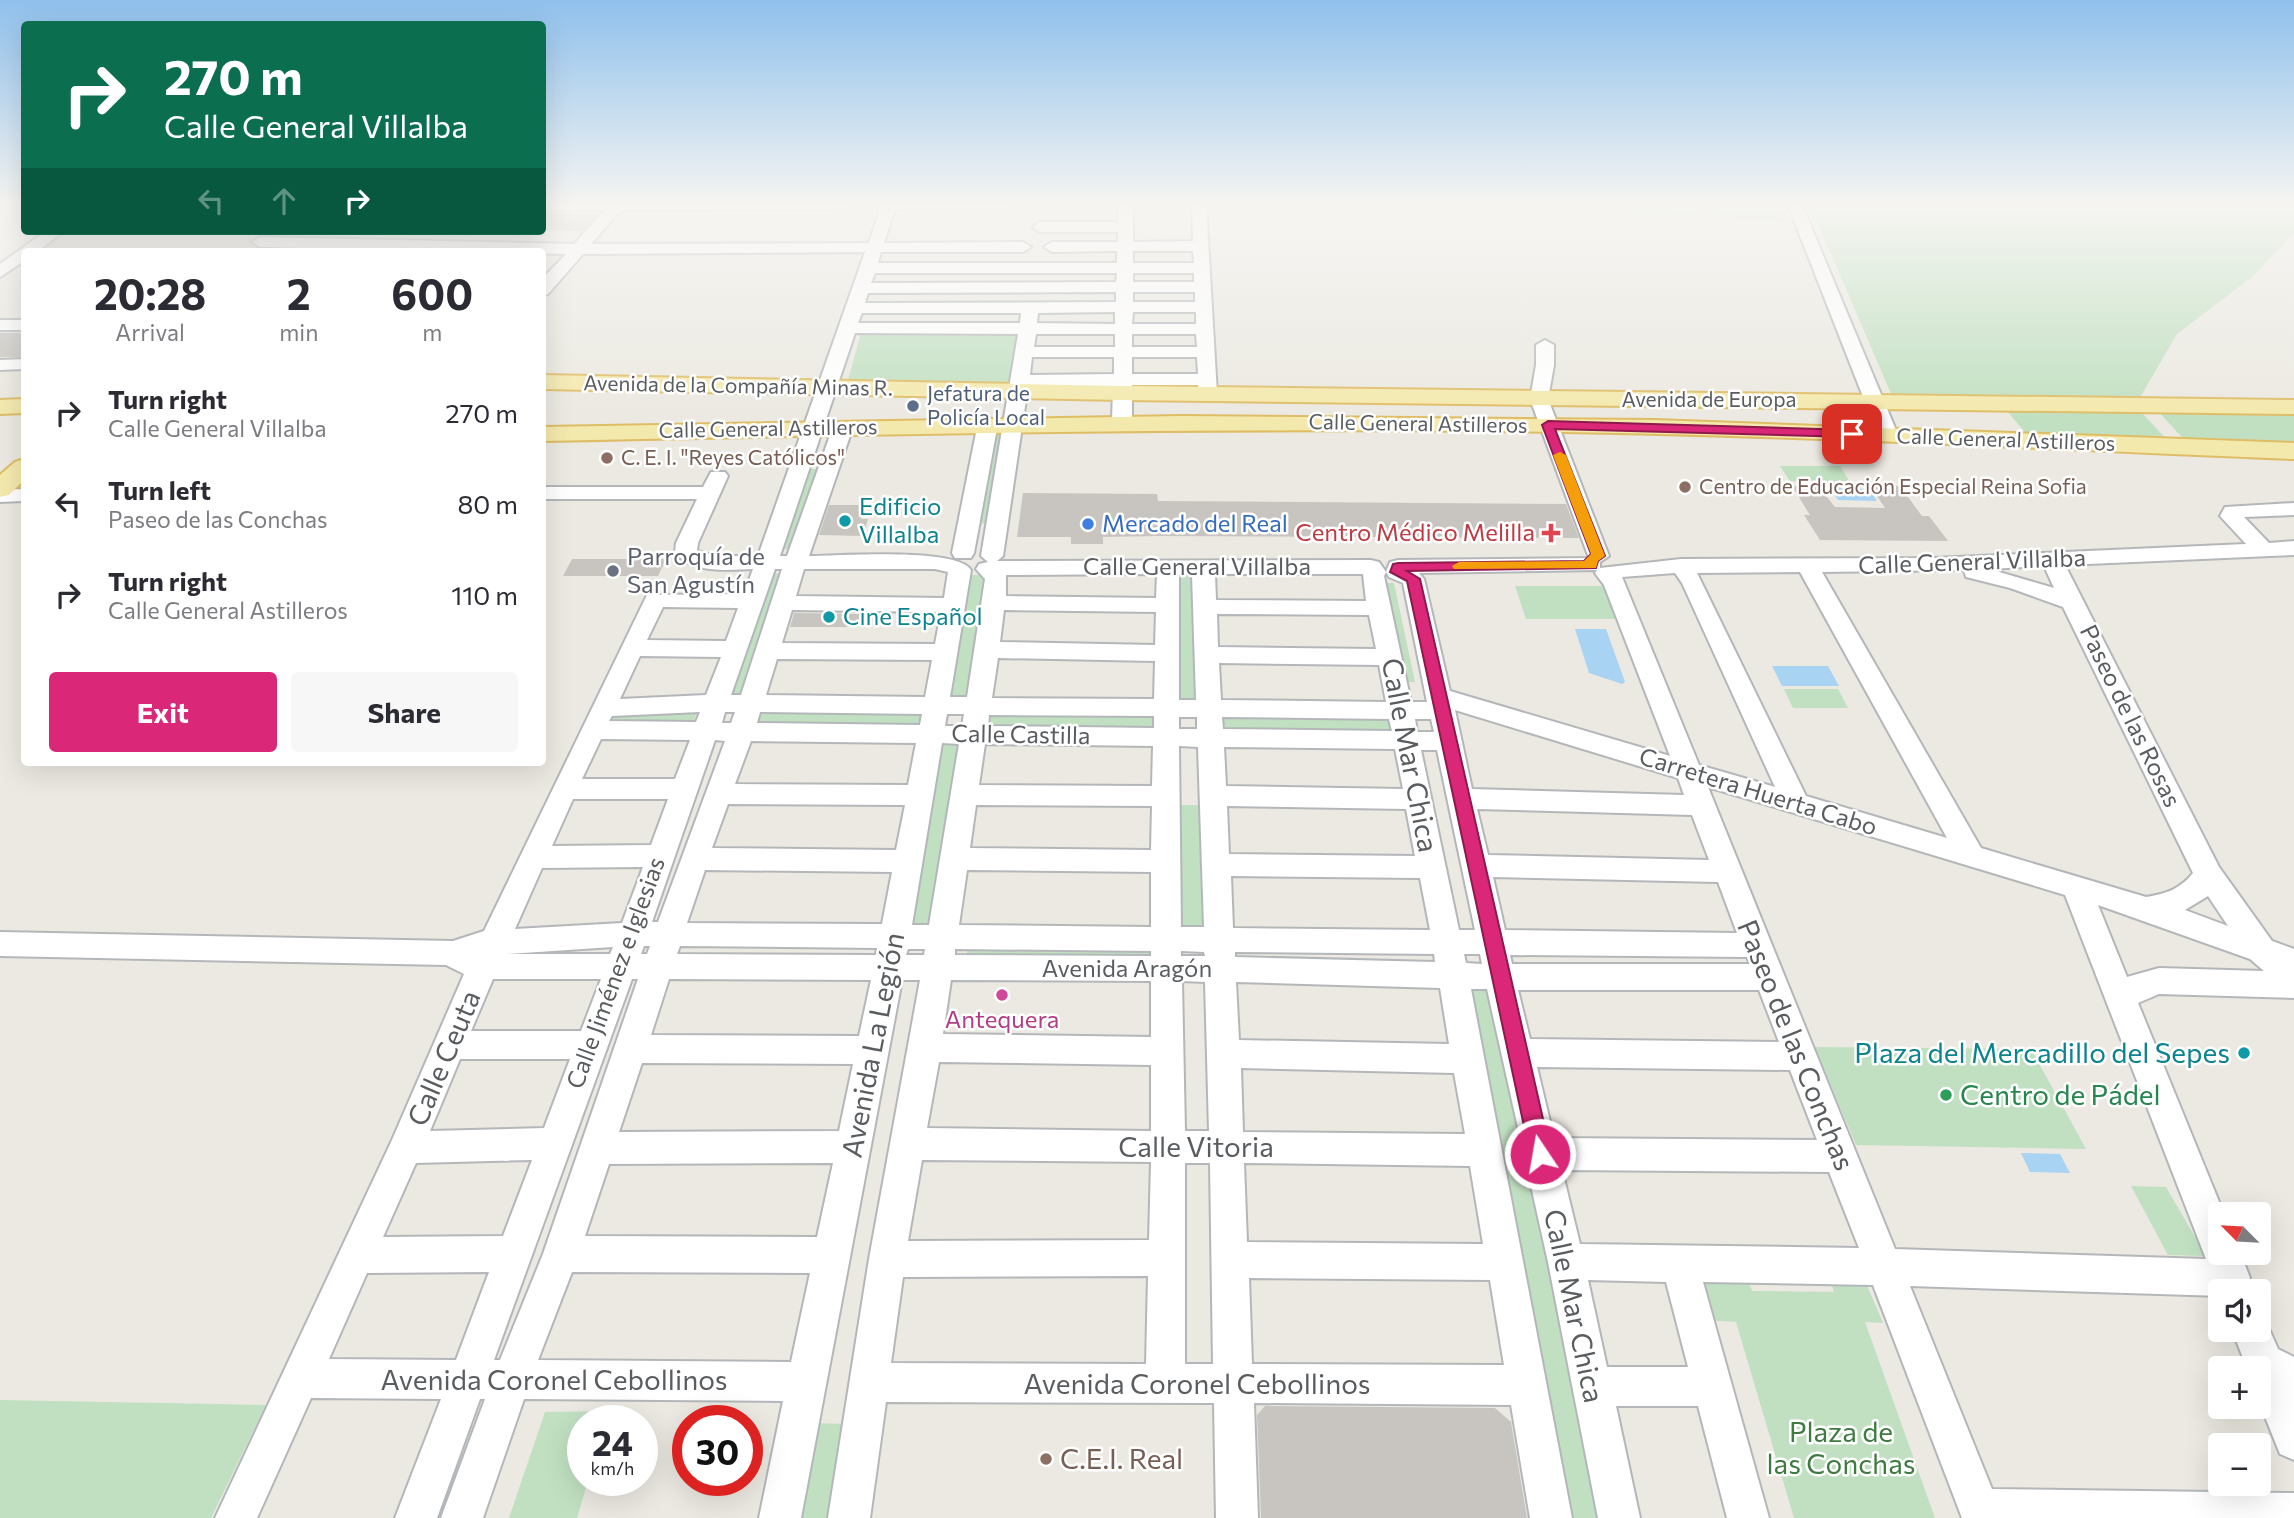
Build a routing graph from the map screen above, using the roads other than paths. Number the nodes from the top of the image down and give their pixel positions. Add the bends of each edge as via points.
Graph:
1 (865, 276) edge
2 (943, 276) edge
3 (1035, 276) edge
4 (1126, 276) edge
5 (1202, 276) edge
6 (1825, 276) edge
7 (939, 287) junction
8 (1126, 287) junction
9 (1203, 287) junction
10 (861, 288) junction
11 (1034, 288) junction
12 (854, 307) junction
13 (1126, 307) junction
14 (1204, 307) junction
15 (934, 308) junction
16 (1031, 308) junction
17 (0, 325) edge
18 (21, 325) edge
19 (846, 328) junction
20 (929, 329) junction
21 (1205, 329) junction
22 (1027, 330) junction
23 (1124, 330) junction
24 (1545, 345) dead end
25 (1023, 352) junction
26 (1123, 352) junction
27 (1206, 352) junction
28 (21, 364) edge
29 (0, 365) edge
30 (546, 382) edge
31 (1018, 386) junction
32 (1207, 386) junction
33 (1123, 387) junction
34 (828, 388) junction
35 (1539, 399) junction
36 (1875, 401) junction
37 (21, 405) edge
38 (2143, 406) junction
39 (0, 407) edge
40 (2294, 407) edge
41 (1209, 421) junction
42 (1122, 422) junction
43 (988, 423) junction
44 (1014, 423) junction
45 (1548, 425) junction
46 (829, 427) junction
47 (546, 435) edge
48 (1888, 435) junction
49 (2181, 447) junction
50 (2294, 451) edge
51 (21, 454) edge
52 (0, 456) edge
53 (979, 468) junction
54 (1007, 468) junction
55 (21, 470) edge
56 (0, 489) edge
57 (546, 493) edge
58 (21, 495) edge
59 (0, 496) edge
60 (2294, 509) edge
61 (2294, 533) edge
62 (2262, 548) junction
63 (2294, 548) edge
64 (2051, 559) junction
65 (971, 562) junction
66 (780, 564) junction
67 (1605, 564) junction
68 (1934, 565) junction
69 (1681, 566) junction
70 (1168, 567) junction
71 (1203, 567) junction
72 (1808, 567) junction
73 (1385, 569) junction
74 (767, 602) junction
75 (994, 603) junction
76 (2075, 603) junction
77 (955, 605) junction
78 (1168, 605) junction
79 (1206, 607) junction
80 (1381, 608) junction
81 (633, 648) junction
82 (735, 649) junction
83 (986, 650) junction
84 (767, 651) junction
85 (947, 652) junction
86 (1168, 653) junction
87 (1208, 655) junction
88 (1391, 657) junction
89 (716, 703) junction
90 (750, 704) junction
91 (1168, 708) junction
92 (1210, 709) junction
93 (1444, 717) junction
94 (598, 719) junction
95 (934, 720) junction
96 (976, 720) junction
97 (1405, 726) junction
98 (704, 733) junction
99 (741, 733) junction
100 (1168, 737) junction
101 (1211, 737) junction
102 (1688, 771) junction
103 (564, 789) junction
104 (684, 789) junction
105 (718, 794) junction
106 (921, 794) junction
107 (963, 794) junction
108 (1165, 796) junction
109 (1213, 796) junction
110 (1419, 799) junction
111 (1463, 799) junction
112 (1795, 802) junction
113 (1703, 805) junction
114 (1971, 855) junction
115 (659, 856) junction
116 (533, 857) junction
117 (694, 859) junction
118 (954, 859) junction
119 (908, 861) junction
120 (1165, 861) junction
121 (1216, 865) junction
122 (1476, 866) junction
123 (1432, 867) junction
124 (1727, 871) junction
125 (2208, 874) junction
126 (2076, 887) junction
127 (2145, 908) junction
128 (634, 934) junction
129 (669, 935) junction
130 (895, 936) junction
131 (942, 936) junction
132 (2095, 939) joint
133 (1447, 942) junction
134 (1493, 942) junction
135 (0, 944) edge
136 (1757, 945) junction
137 (2261, 950) junction
138 (1166, 953) junction
139 (489, 954) junction
140 (1219, 954) junction
141 (620, 968) junction
142 (659, 968) junction
143 (888, 968) junction
144 (937, 968) junction
145 (1453, 975) junction
146 (1500, 976) junction
147 (1772, 977) junction
148 (2290, 977) edge
149 (2133, 993) junction
150 (451, 1045) junction
151 (590, 1045) junction
152 (925, 1048) junction
153 (631, 1049) junction
154 (872, 1051) junction
155 (1168, 1051) junction
156 (1518, 1053) junction
157 (1224, 1054) junction
158 (1802, 1056) junction
159 (1468, 1059) junction
160 (553, 1144) junction
161 (907, 1144) junction
162 (1168, 1146) junction
163 (1226, 1146) junction
164 (406, 1147) junction
165 (854, 1147) junction
166 (597, 1149) junction
167 (1485, 1150) junction
168 (1540, 1154) junction
169 (1842, 1156) junction
170 (513, 1254) junction
171 (561, 1254) junction
172 (357, 1255) junction
173 (830, 1255) junction
174 (1166, 1258) junction
175 (887, 1259) junction
176 (1228, 1260) junction
177 (1504, 1262) junction
178 (1566, 1262) junction
179 (1679, 1263) junction
180 (1883, 1267) junction
181 (2228, 1268) edge
182 (2271, 1360) edge
183 (301, 1378) junction
184 (467, 1380) junction
185 (510, 1380) junction
186 (806, 1382) junction
187 (869, 1382) junction
188 (1165, 1384) junction
189 (1232, 1385) junction
190 (1525, 1385) junction
191 (1591, 1386) junction
192 (1713, 1387) junction
193 (2294, 1440) edge
194 (1982, 1514) edge
195 (2294, 1514) edge
196 (236, 1518) edge
197 (416, 1518) edge
198 (462, 1518) edge
199 (780, 1518) edge
200 (849, 1518) edge
201 (1237, 1518) edge
202 (1551, 1518) edge
203 (1619, 1518) edge
204 (1748, 1518) edge

1 - 10 street, Calle Jiménez e Iglesias
2 - 7 street
3 - 11 street, Avenida La Legión
4 - 8 street
5 - 9 street
6 - 36 street
7 - 10 street
7 - 11 street
7 - 15 street
8 - 9 street
8 - 11 street
8 - 13 street
9 - 14 street
10 - 12 street, Calle Jiménez e Iglesias
11 - 16 street, Avenida La Legión
12 - 15 street
12 - 19 street, Calle Jiménez e Iglesias
13 - 14 street
13 - 16 street
13 - 23 street
14 - 21 street
15 - 16 street
15 - 20 street
16 - 22 street, Avenida La Legión
17 - 18 street
19 - 20 street
19 - 34 street, Calle Jiménez e Iglesias
20 - 22 street
21 - 23 street
21 - 27 street
22 - 23 street
22 - 25 street, Avenida La Legión
23 - 26 street
24 - 35 street, Paseo de las Conchas
25 - 26 street
25 - 31 street, Avenida La Legión
26 - 27 street
26 - 33 street
27 - 32 street
28 - 29 street
30 - 34 main road, Avenida de la Compañía Minas R.
31 - 33 main road, Avenida de la Compañía Minas R.
31 - 34 main road, Avenida de la Compañía Minas R.
31 - 44 street, Avenida La Legión
32 - 33 main road, Avenida de Europa
32 - 35 main road, Avenida de Europa
32 - 41 main road
33 - 42 street
34 - 46 street, Calle Jiménez e Iglesias
35 - 36 main road, Avenida de Europa
35 - 45 street, Paseo de las Conchas
36 - 38 main road, Avenida de Europa
36 - 48 street
37 - 39 main road
38 - 40 main road, Avenida de Europa
38 - 49 main road
41 - 42 main road, Calle General Astilleros
41 - 45 main road, Calle General Astilleros
42 - 44 main road, Calle General Astilleros
43 - 44 main road, Calle General Astilleros
43 - 46 main road, Calle General Astilleros
43 - 53 street, Avenida La Legión
44 - 54 street, Avenida La Legión
45 - 48 main road, Calle General Astilleros
45 - 67 street, Paseo de las Conchas
46 - 47 main road, Calle General Astilleros
46 - 66 street, Calle Jiménez e Iglesias
48 - 49 main road, Calle General Astilleros
49 - 50 main road, Calle General Astilleros
51 - 52 main road
53 - 54 street
53 - 65 street, Avenida La Legión
54 - 65 street, Avenida La Legión
55 - 56 main road
57 - 66 street, Calle General Villalba via 715,484 686,552 702,562
58 - 59 street
60 - 62 street via 2231,511
61 - 62 street, Calle General Villalba
62 - 63 street, Calle General Villalba
62 - 64 street, Calle General Villalba
64 - 68 street, Calle General Villalba
64 - 76 street, Paseo de las Rosas
65 - 66 street, Calle General Villalba
65 - 70 street, Calle General Villalba via 1022,567
65 - 75 street, Avenida La Legión via 996,577
65 - 77 street, Avenida La Legión
66 - 74 street, Calle Jiménez e Iglesias
67 - 69 street, Calle General Villalba
67 - 73 street, Calle General Villalba
67 - 102 street, Paseo de las Conchas
68 - 72 street, Calle General Villalba
68 - 76 street via 2018,583
69 - 72 street, Calle General Villalba
69 - 112 street
70 - 71 street, Calle General Villalba
70 - 78 street
71 - 73 street, Calle General Villalba
71 - 79 street
72 - 114 street
73 - 80 street, Calle Mar Chica via 1373,576
73 - 93 street, Calle Mar Chica via 1413,579
74 - 77 street
74 - 81 street, Calle Ceuta via 655,600
74 - 82 street, Calle Jiménez e Iglesias
74 - 84 street, Calle Jiménez e Iglesias
75 - 78 street
75 - 83 street, Avenida La Legión
76 - 125 street, Paseo de las Rosas
77 - 85 street, Avenida La Legión
78 - 86 street
79 - 80 street
79 - 87 street
80 - 88 street, Calle Mar Chica
81 - 82 street
81 - 94 street, Calle Ceuta
82 - 89 street, Calle Jiménez e Iglesias
83 - 86 street
83 - 96 street, Avenida La Legión
84 - 85 street
84 - 90 street, Calle Jiménez e Iglesias
85 - 95 street, Avenida La Legión
86 - 91 street
87 - 88 street
87 - 92 street
88 - 97 street, Calle Mar Chica
89 - 90 street, Calle Castilla
89 - 94 street, Calle Castilla
89 - 98 street, Calle Jiménez e Iglesias
90 - 95 street, Calle Castilla
90 - 99 street, Calle Jiménez e Iglesias
91 - 92 street, Calle Castilla
91 - 96 street, Calle Castilla
91 - 100 street
92 - 97 street, Calle Castilla
92 - 101 street
93 - 97 street, Calle Castilla
93 - 102 street, Carretera Huerta Cabo
93 - 111 street, Calle Mar Chica
94 - 98 street, Calle Castilla
94 - 103 street, Calle Ceuta
95 - 96 street, Calle Castilla
95 - 99 street, Calle Castilla
95 - 106 street, Avenida La Legión
96 - 100 street, Calle Castilla
96 - 107 street, Avenida La Legión
97 - 101 street, Calle Castilla
97 - 110 street, Calle Mar Chica
98 - 99 street, Calle Castilla
98 - 104 street, Calle Jiménez e Iglesias
99 - 105 street, Calle Jiménez e Iglesias
100 - 101 street, Calle Castilla
100 - 108 street
101 - 109 street
102 - 112 street, Carretera Huerta Cabo
102 - 113 street, Paseo de las Conchas
103 - 104 street
103 - 116 street, Calle Ceuta
104 - 115 street, Calle Jiménez e Iglesias
105 - 106 street
105 - 117 street, Calle Jiménez e Iglesias
106 - 119 street, Avenida La Legión
107 - 108 street
107 - 118 street, Avenida La Legión
108 - 120 street
109 - 110 street
109 - 121 street
110 - 123 street, Calle Mar Chica
111 - 113 street
111 - 122 street, Calle Mar Chica
112 - 114 street, Carretera Huerta Cabo
113 - 124 street, Paseo de las Conchas
114 - 126 street, Carretera Huerta Cabo
115 - 116 street
115 - 128 street, Calle Jiménez e Iglesias
116 - 139 street, Calle Ceuta
117 - 119 street
117 - 129 street, Calle Jiménez e Iglesias
118 - 120 street
118 - 131 street, Avenida La Legión
119 - 130 street, Avenida La Legión
120 - 138 street
121 - 123 street
121 - 140 street
122 - 124 street
122 - 134 street, Calle Mar Chica
123 - 133 street, Calle Mar Chica
124 - 136 street, Paseo de las Conchas
125 - 127 street via 2187,898
125 - 137 street, Paseo de las Rosas
126 - 127 street
126 - 132 street
127 - 137 street
128 - 129 street, Avenida Aragón
128 - 139 street, Avenida Aragón
128 - 141 street, Calle Jiménez e Iglesias
129 - 130 street, Avenida Aragón
129 - 142 street, Calle Jiménez e Iglesias
130 - 131 street, Avenida Aragón
130 - 143 street, Avenida La Legión
131 - 138 street, Avenida Aragón
131 - 144 street, Avenida La Legión
132 - 149 street
133 - 134 street, Avenida Aragón
133 - 140 street, Avenida Aragón
133 - 145 street, Calle Mar Chica
134 - 136 street, Avenida Aragón
134 - 146 street, Calle Mar Chica
135 - 139 street via 453,953 460,960
136 - 147 street, Paseo de las Conchas
137 - 148 street, Paseo de las Rosas via 2277,964 2284,979
138 - 140 street, Avenida Aragón
138 - 144 street, Avenida Aragón
138 - 155 street
139 - 141 street, Avenida Aragón
139 - 150 street, Calle Ceuta
140 - 145 street, Avenida Aragón
140 - 157 street
141 - 142 street, Avenida Aragón
141 - 151 street, Calle Jiménez e Iglesias
142 - 143 street, Avenida Aragón
142 - 153 street, Calle Jiménez e Iglesias
143 - 144 street, Avenida Aragón
143 - 154 street, Avenida La Legión
144 - 152 street, Avenida La Legión
145 - 146 street, Avenida Aragón
145 - 159 street, Calle Mar Chica
146 - 147 street, Avenida Aragón
146 - 156 street, Calle Mar Chica
147 - 158 street, Paseo de las Conchas
148 - 149 street via 2180,981
149 - 181 street
150 - 151 street
150 - 164 street, Calle Ceuta
151 - 160 street, Calle Jiménez e Iglesias
152 - 155 street
152 - 161 street, Avenida La Legión
153 - 154 street
153 - 166 street, Calle Jiménez e Iglesias
154 - 165 street, Avenida La Legión
155 - 162 street
156 - 158 street
156 - 168 street, Calle Mar Chica
157 - 159 street
157 - 163 street
158 - 169 street, Paseo de las Conchas
159 - 167 street, Calle Mar Chica
160 - 164 street
160 - 170 street, Calle Jiménez e Iglesias
161 - 162 street, Calle Vitoria
161 - 175 street, Avenida La Legión
162 - 163 street, Calle Vitoria
162 - 174 street
163 - 167 street, Calle Vitoria
163 - 176 street
164 - 172 street, Calle Ceuta
165 - 166 street
165 - 173 street, Avenida La Legión
166 - 171 street, Calle Jiménez e Iglesias
167 - 177 street, Calle Mar Chica
168 - 169 street
168 - 178 street, Calle Mar Chica
169 - 180 street, Paseo de las Conchas
170 - 172 street
170 - 184 street, Calle Jiménez e Iglesias
171 - 173 street
171 - 185 street, Calle Jiménez e Iglesias
172 - 183 street, Calle Ceuta
173 - 186 street, Avenida La Legión
174 - 175 street
174 - 188 street
175 - 187 street, Avenida La Legión
176 - 177 street
176 - 189 street
177 - 190 street, Calle Mar Chica
178 - 179 street
178 - 191 street, Calle Mar Chica
179 - 180 street
179 - 192 street
180 - 181 street
180 - 194 street, Paseo de las Conchas
182 - 193 street
183 - 184 street, Avenida Coronel Cebollinos
183 - 196 street, Calle Ceuta
184 - 185 street, Avenida Coronel Cebollinos
184 - 197 street, Calle Jiménez e Iglesias
185 - 186 street, Avenida Coronel Cebollinos
185 - 198 street, Calle Jiménez e Iglesias
186 - 199 street, Avenida La Legión
187 - 188 street, Avenida Coronel Cebollinos
187 - 200 street, Avenida La Legión
188 - 189 street, Avenida Coronel Cebollinos
189 - 190 street, Avenida Coronel Cebollinos
189 - 201 street
190 - 202 street, Calle Mar Chica
191 - 192 street
191 - 203 street, Calle Mar Chica
192 - 204 street
194 - 195 street

